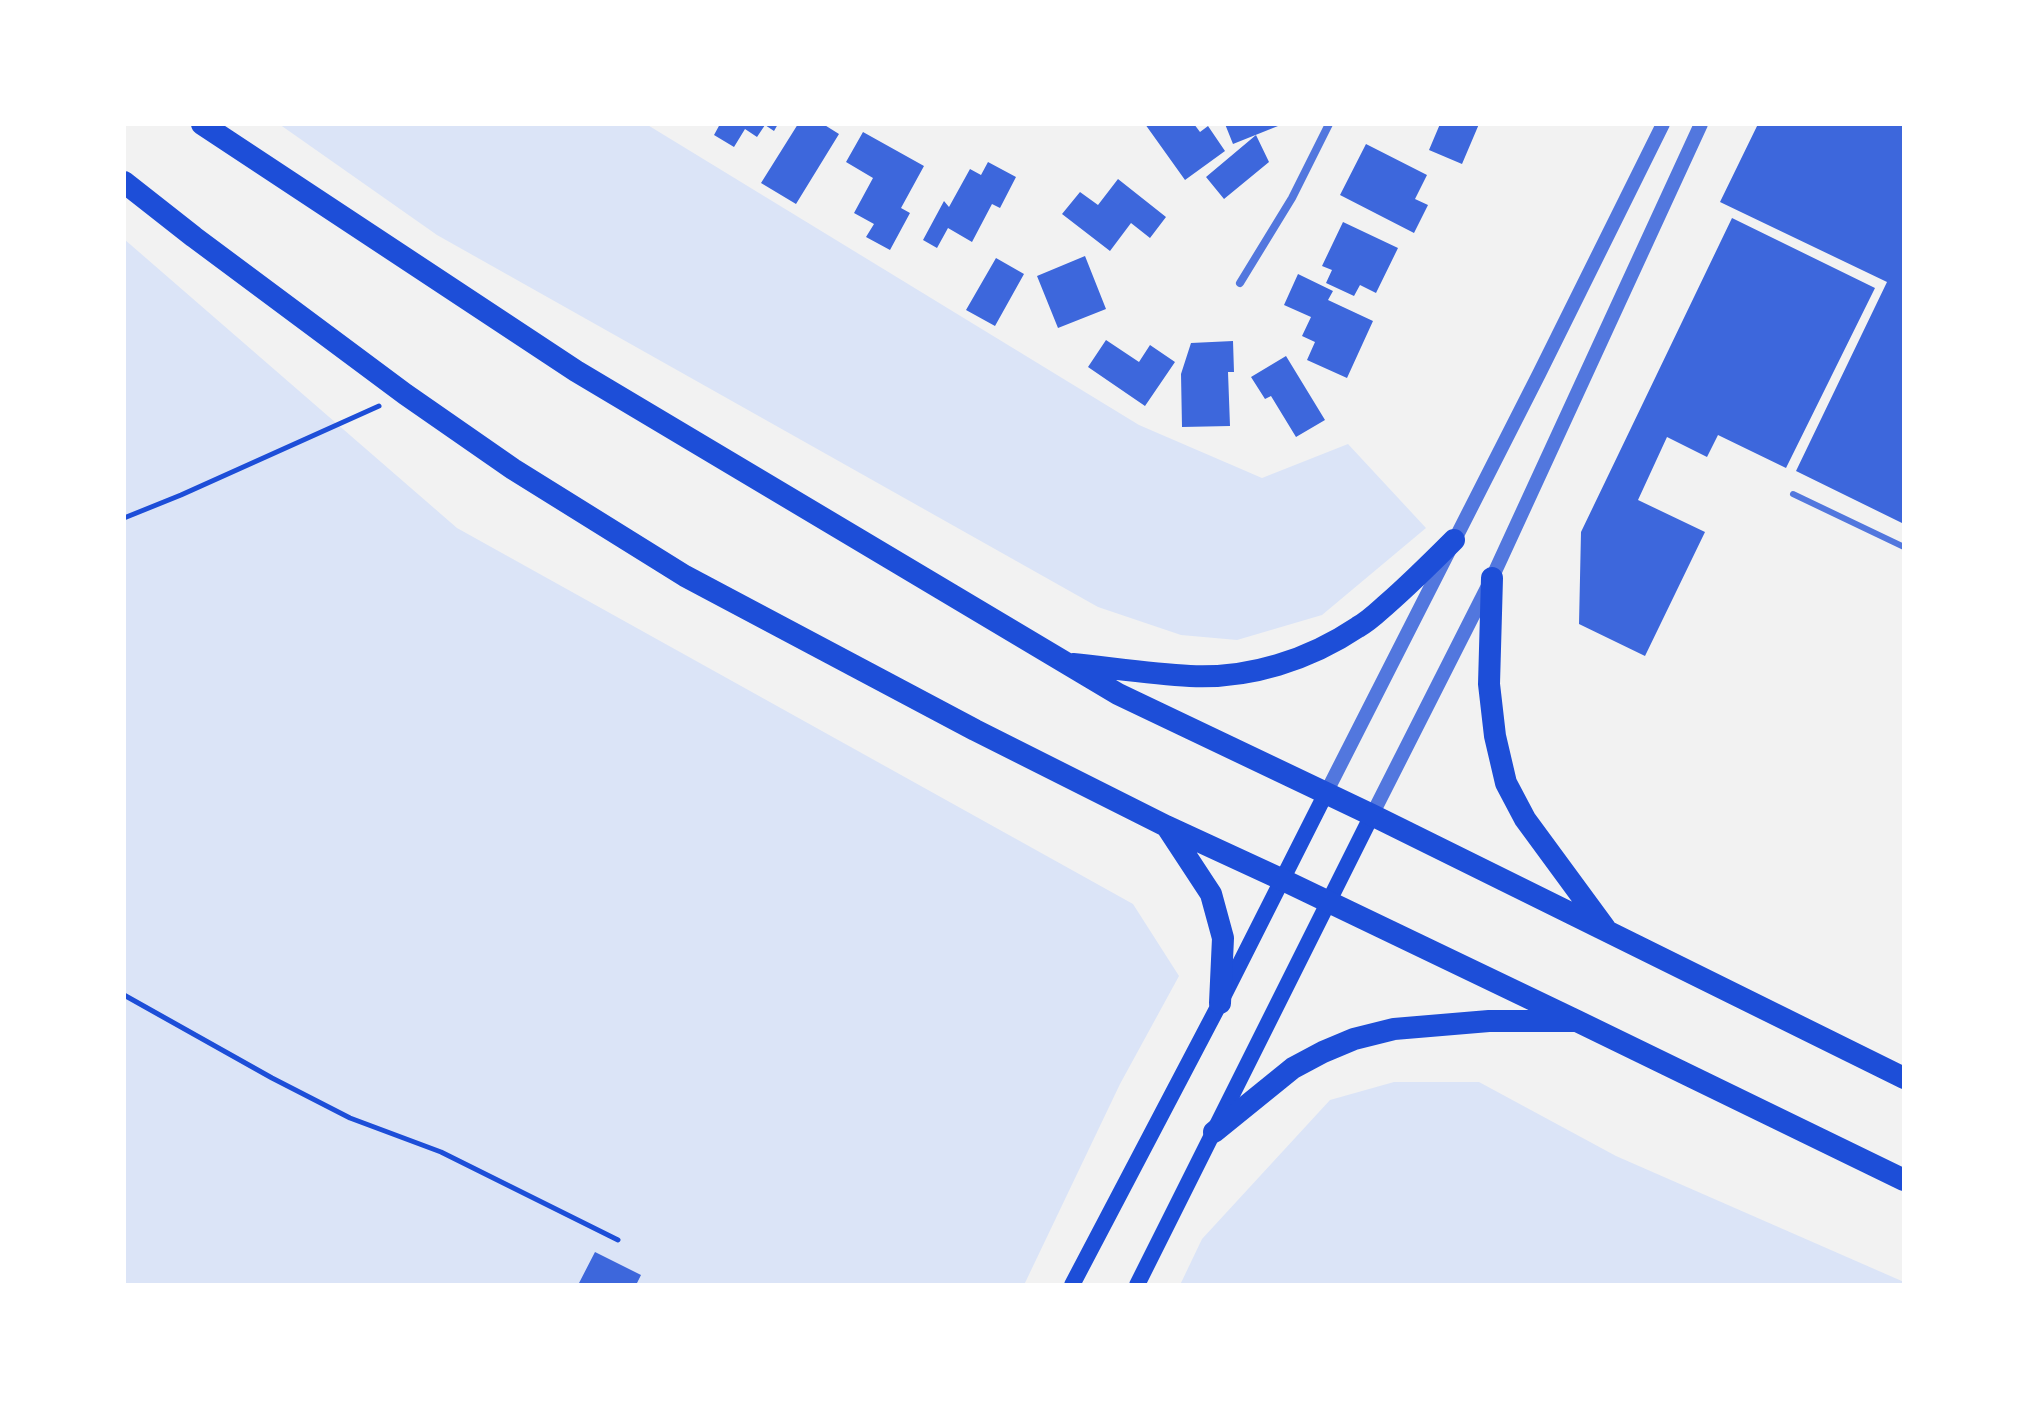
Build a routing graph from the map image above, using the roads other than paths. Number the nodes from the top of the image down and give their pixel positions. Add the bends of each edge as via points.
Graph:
1 (202, 124) edge
2 (1329, 124) edge
3 (1663, 124) edge
4 (1701, 124) edge
5 (124, 182) edge
6 (1240, 283) dead end
7 (1793, 494) dead end
8 (1454, 540) junction
9 (1904, 547) edge
10 (1492, 578) junction
11 (1068, 664) junction
12 (1326, 793) junction
13 (1372, 815) junction
14 (1166, 826) junction
15 (1283, 880) junction
16 (1329, 902) junction
17 (1607, 931) junction
18 (1220, 1003) junction
19 (1577, 1021) junction
20 (1904, 1078) edge
21 (1214, 1132) junction
22 (1904, 1180) edge
23 (1072, 1285) edge
24 (1137, 1285) edge

1 - 11 highway via 576,371
2 - 6 street
3 - 8 street
4 - 10 street
5 - 14 highway via 405,394 513,469 685,576
7 - 9 lane
8 - 11 highway via 1361,626 1292,660 1258,670 1191,676
8 - 12 street
10 - 13 street
10 - 17 highway via 1489,684 1506,783 1525,819
11 - 12 highway via 1118,694
12 - 13 highway
12 - 15 main road
13 - 16 main road
13 - 17 highway
14 - 15 highway
14 - 18 highway via 1211,894 1223,938
15 - 16 highway
15 - 18 main road
16 - 19 highway
16 - 21 main road
17 - 20 highway
18 - 23 main road
19 - 21 highway via 1489,1021 1394,1029 1354,1039 1293,1068
19 - 22 highway
21 - 24 main road

